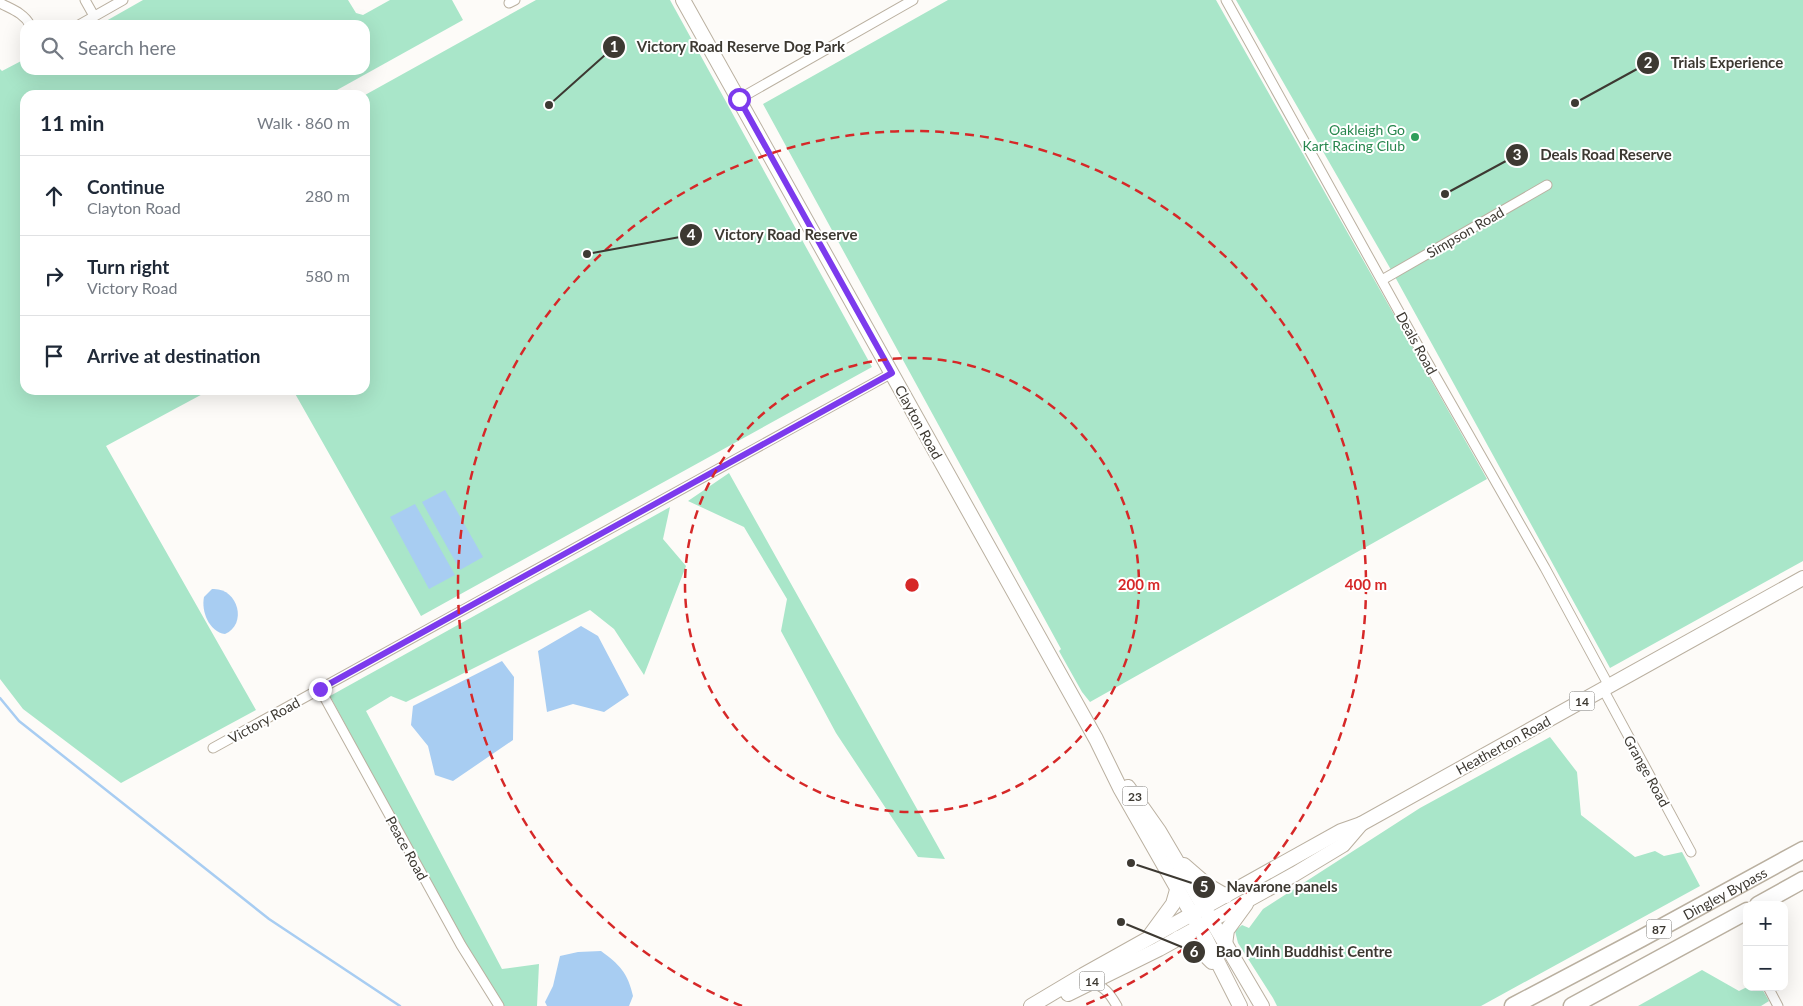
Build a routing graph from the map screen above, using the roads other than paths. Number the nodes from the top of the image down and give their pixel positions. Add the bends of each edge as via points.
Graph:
1 (85, 0) edge
2 (123, 0) edge
3 (683, 0) edge
4 (913, 0) edge
5 (1226, 0) edge
6 (0, 3) edge
7 (94, 16) junction
8 (27, 20) edge
9 (87, 20) edge
10 (739, 99) junction
11 (1547, 185) dead end
12 (1382, 280) junction
13 (892, 373) junction
14 (1803, 578) edge
15 (1606, 688) junction
16 (320, 689) junction
17 (213, 748) dead end
18 (1362, 824) junction
19 (1803, 850) edge
20 (1166, 851) junction
21 (1691, 852) dead end
22 (1803, 880) edge
23 (1177, 890) junction
24 (1262, 891) junction
25 (1803, 895) edge
26 (1226, 896) junction
27 (1764, 901) edge
28 (1204, 907) junction
29 (1743, 913) edge
30 (1191, 915) junction
31 (1211, 920) junction
32 (1198, 927) junction
33 (1178, 938) junction
34 (1141, 943) junction
35 (1225, 944) junction
36 (1116, 970) junction
37 (1225, 976) junction
38 (1090, 983) junction
39 (1770, 991) edge
40 (1110, 994) junction
41 (499, 1006) edge
42 (1031, 1006) edge
43 (1045, 1006) edge
44 (1117, 1006) edge
45 (1240, 1006) edge
46 (1262, 1006) edge
47 (1513, 1006) edge
48 (1572, 1006) edge
49 (1778, 1006) edge

1 - 7 street
2 - 7 street
3 - 10 main road, Clayton Road / 23
4 - 10 street
5 - 12 street, Deals Road
6 - 8 street
7 - 9 street
10 - 13 main road, Clayton Road / 23
11 - 12 street, Simpson Road
12 - 15 street, Deals Road
13 - 16 street, Victory Road
13 - 20 main road, Clayton Road / 23 via 1096,740 1149,816
14 - 15 main road, Heatherton Road / 14
15 - 18 main road, Heatherton Road / 14
15 - 21 street, Grange Road
16 - 17 street, Victory Road
16 - 41 street, Peace Road via 460,945
18 - 24 main road, Heatherton Road / 14 via 1343,845
18 - 26 main road, Heatherton Road / 14 via 1341,831
19 - 47 highway, Dingley Bypass / 87
20 - 23 main road, Clayton Road / 23
20 - 26 main road via 1207,885
20 - 28 main road, Clayton Road / 23
22 - 27 highway, Dingley Bypass
23 - 30 main road, Clayton Road / 23
23 - 34 main road via 1175,901
24 - 31 main road, Heatherton Road / 14
24 - 35 main road via 1244,906 1232,922 1225,934
25 - 27 highway via 1789,893
26 - 28 main road, Heatherton Road / 14
28 - 30 main road, Heatherton Road / 14
28 - 31 main road, 23
29 - 48 highway, Dingley Bypass / 87
30 - 32 main road, 23
30 - 34 main road, 14
31 - 32 main road, Heatherton Road / 14
31 - 35 main road, 23
32 - 33 main road, 14
32 - 37 main road, 23
33 - 36 main road, 14
33 - 37 main road via 1197,946
34 - 42 main road, 14
35 - 46 main road, 23
36 - 38 main road, 14
36 - 40 street via 1110,982
37 - 45 main road, 23
38 - 40 street
38 - 43 main road, 14
39 - 49 street
40 - 44 street

